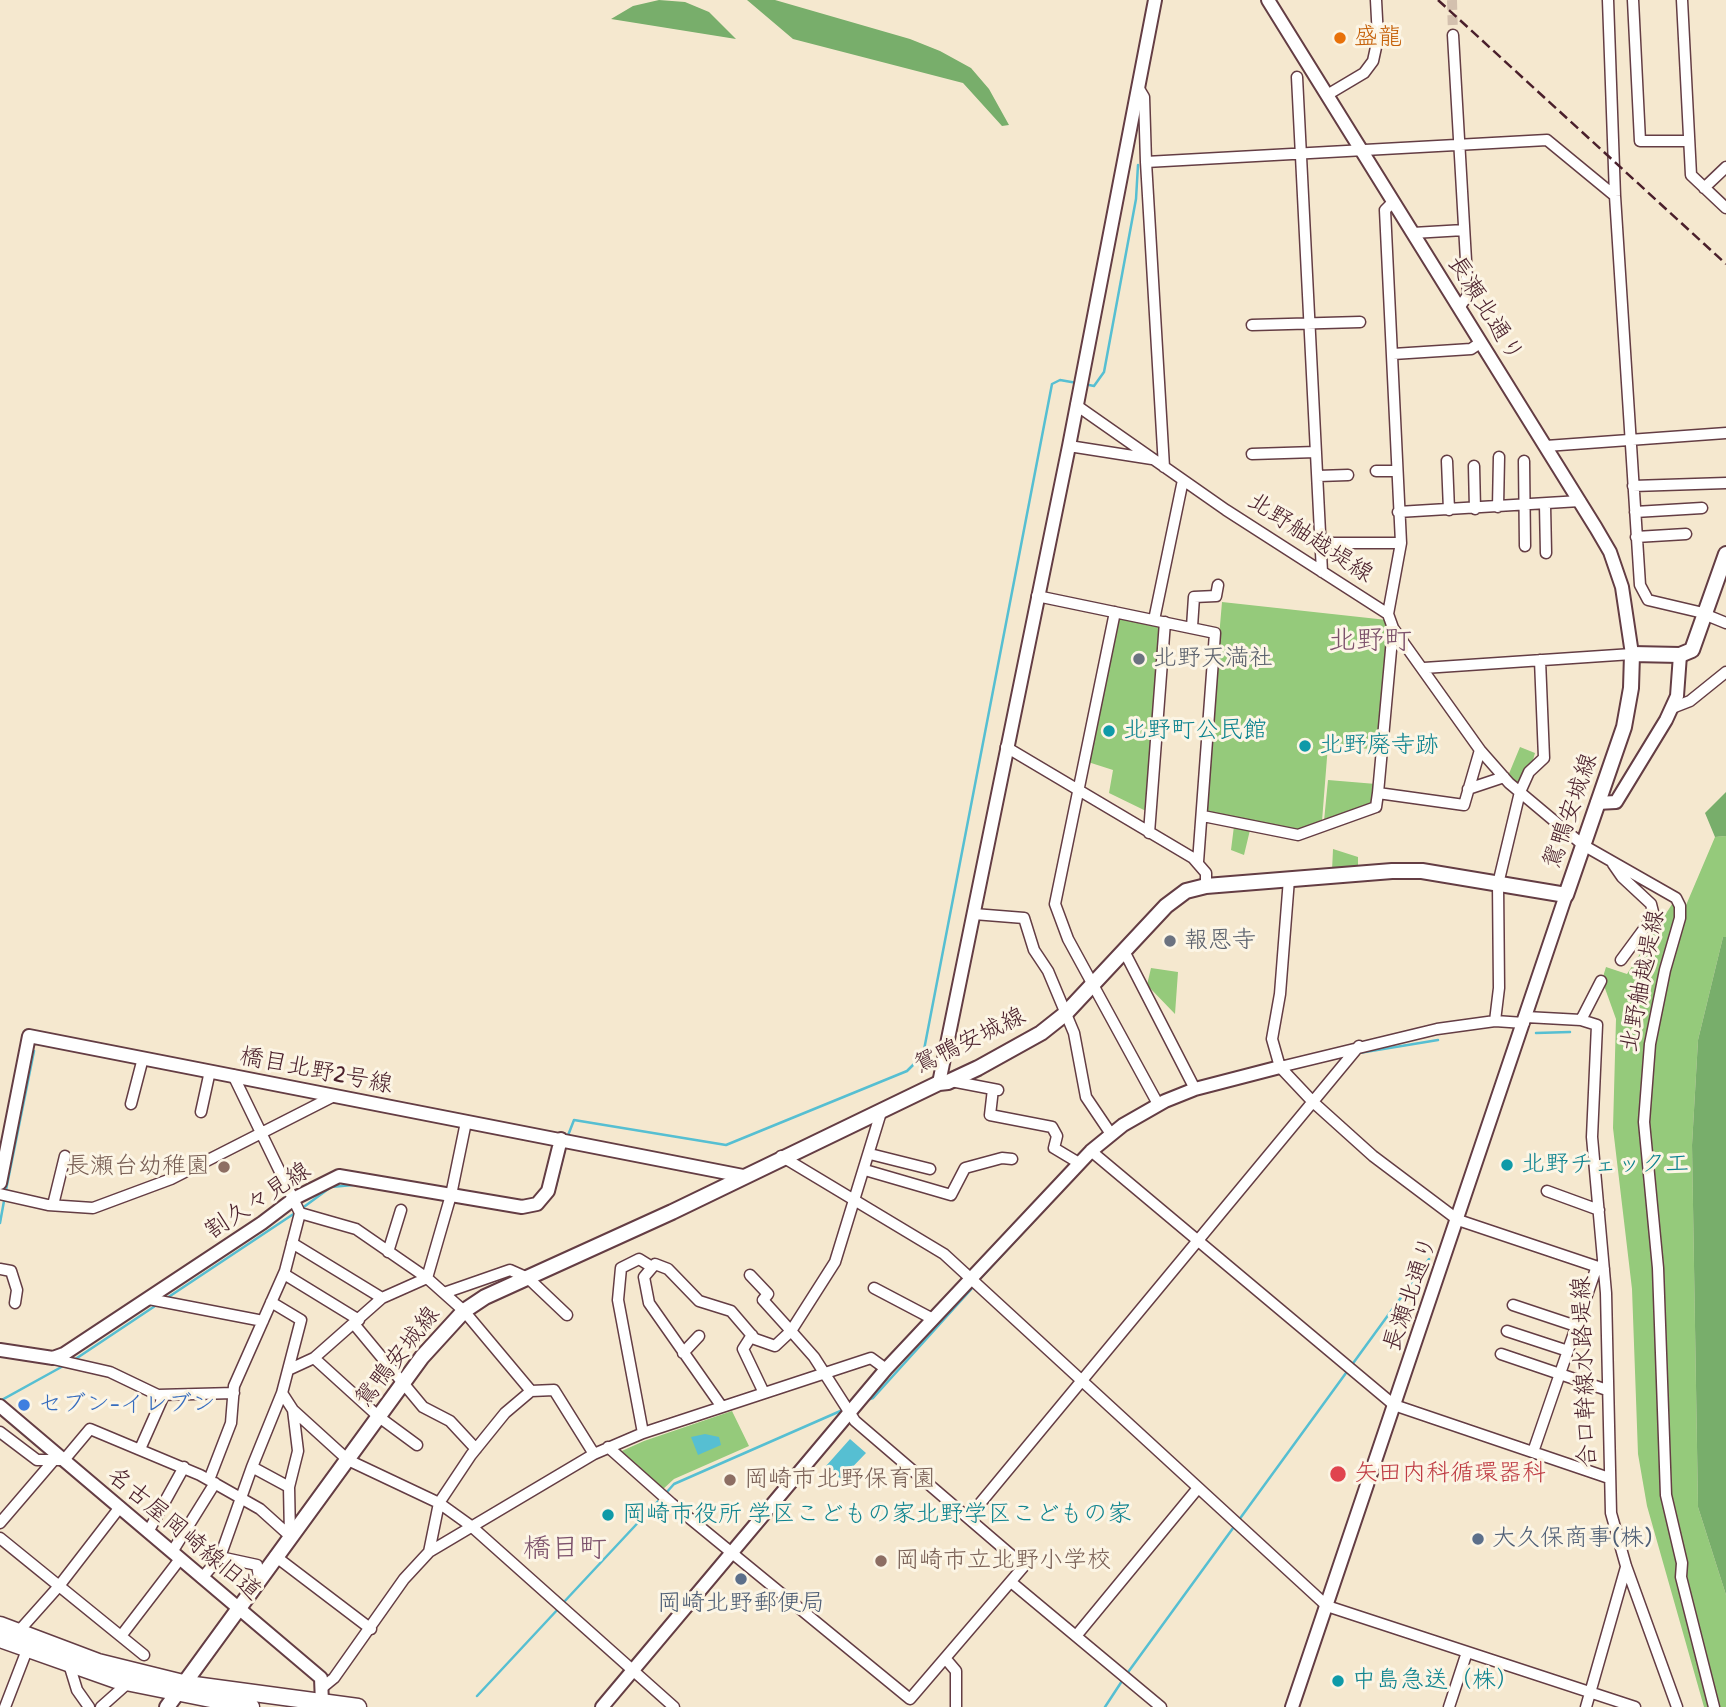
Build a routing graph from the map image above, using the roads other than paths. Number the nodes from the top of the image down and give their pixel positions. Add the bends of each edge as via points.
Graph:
1 (1154, 0) edge
2 (1268, 0) edge
3 (1376, 0) edge
4 (1608, 0) edge
5 (1633, 0) edge
6 (1682, 0) edge
7 (1453, 35) tunnel mouth
8 (1297, 77) dead end
9 (1138, 87) junction
10 (1327, 95) junction
11 (1689, 141) junction
12 (1460, 143) junction
13 (1362, 150) junction
14 (1300, 152) junction
15 (1146, 162) junction
16 (1726, 167) edge
17 (1704, 188) junction
18 (1615, 196) junction
19 (1393, 202) junction
20 (1726, 208) edge
21 (1464, 230) junction
22 (1413, 233) junction
23 (1459, 308) junction
24 (1360, 322) dead end
25 (1309, 324) junction
26 (1252, 325) dead end
27 (1480, 343) junction
28 (1393, 354) junction
29 (1076, 405) junction
30 (1726, 433) edge
31 (1631, 438) junction
32 (1069, 446) junction
33 (1546, 446) junction
34 (1316, 452) junction
35 (1252, 454) dead end
36 (1499, 457) dead end
37 (1154, 460) junction
38 (1447, 461) dead end
39 (1524, 461) dead end
40 (1474, 466) dead end
41 (1164, 467) junction
42 (1376, 471) dead end
43 (1397, 471) junction
44 (1348, 475) dead end
45 (1318, 476) junction
46 (1183, 480) junction
47 (1726, 483) edge
48 (1633, 486) junction
49 (1580, 501) junction
50 (1545, 505) junction
51 (1524, 506) junction
52 (1498, 507) junction
53 (1702, 508) dead end
54 (1475, 509) junction
55 (1449, 510) junction
56 (1398, 512) junction
57 (1635, 512) junction
58 (1686, 534) dead end
59 (1636, 537) junction
60 (1321, 543) junction
61 (1401, 543) junction
62 (1525, 546) dead end
63 (1546, 553) dead end
64 (1726, 554) edge
65 (1322, 572) junction
66 (1218, 585) dead end
67 (1037, 596) junction
68 (1115, 612) junction
69 (1388, 614) junction
70 (1705, 615) junction
71 (1160, 621) junction
72 (1726, 623) edge
73 (1192, 627) junction
74 (1393, 628) junction
75 (1632, 654) junction
76 (1680, 655) junction
77 (1540, 660) junction
78 (1424, 668) junction
79 (1726, 672) edge
80 (1672, 708) junction
81 (1006, 747) junction
82 (1480, 750) junction
83 (1504, 777) junction
84 (1468, 789) junction
85 (1078, 791) junction
86 (1520, 792) junction
87 (1378, 793) junction
88 (1597, 803) junction
89 (1203, 816) junction
90 (1149, 833) junction
91 (1583, 845) junction
92 (1611, 861) junction
93 (1198, 862) junction
94 (1289, 879) junction
95 (1498, 884) junction
96 (1206, 886) junction
97 (1566, 895) junction
98 (974, 914) junction
99 (1124, 951) junction
100 (1621, 960) dead end
101 (1601, 981) dead end
102 (1094, 982) junction
103 (1065, 1014) junction
104 (1525, 1020) junction
105 (1581, 1020) junction
106 (1495, 1021) junction
107 (1359, 1046) junction
108 (144, 1058) junction
109 (1280, 1067) junction
110 (210, 1071) junction
111 (233, 1075) junction
112 (945, 1082) junction
113 (1195, 1089) junction
114 (334, 1096) junction
115 (1313, 1102) junction
116 (131, 1104) dead end
117 (1158, 1104) junction
118 (882, 1109) junction
119 (201, 1112) dead end
120 (466, 1122) junction
121 (261, 1133) junction
122 (1111, 1134) junction
123 (561, 1139) junction
124 (1091, 1151) junction
125 (870, 1154) junction
126 (65, 1156) dead end
127 (781, 1156) junction
128 (1012, 1159) dead end
129 (1079, 1163) junction
130 (930, 1169) dead end
131 (865, 1170) junction
132 (743, 1175) junction
133 (0, 1183) edge
134 (1547, 1191) dead end
135 (0, 1194) edge
136 (451, 1195) junction
137 (295, 1198) junction
138 (854, 1201) junction
139 (53, 1205) junction
140 (401, 1210) dead end
141 (1600, 1210) junction
142 (300, 1213) junction
143 (1458, 1220) junction
144 (1200, 1240) junction
145 (292, 1243) junction
146 (388, 1252) junction
147 (652, 1267) junction
148 (0, 1269) edge
149 (1600, 1269) junction
150 (284, 1274) junction
151 (750, 1275) dead end
152 (428, 1278) junction
153 (528, 1278) junction
154 (971, 1279) junction
155 (874, 1288) dead end
156 (444, 1293) junction
157 (18, 1298) dead end
158 (382, 1298) junction
159 (149, 1299) junction
160 (271, 1302) junction
161 (1513, 1305) dead end
162 (464, 1311) junction
163 (566, 1315) dead end
164 (931, 1318) junction
165 (263, 1321) junction
166 (357, 1322) junction
167 (1576, 1326) junction
168 (791, 1331) junction
169 (1507, 1331) dead end
170 (752, 1335) junction
171 (699, 1336) dead end
172 (0, 1350) edge
173 (1568, 1351) junction
174 (683, 1353) junction
175 (1501, 1354) dead end
176 (53, 1358) junction
177 (314, 1358) junction
178 (886, 1369) junction
179 (288, 1370) junction
180 (823, 1374) junction
181 (1560, 1374) junction
182 (404, 1382) junction
183 (1083, 1382) junction
184 (1607, 1390) junction
185 (531, 1391) junction
186 (234, 1393) junction
187 (764, 1393) junction
188 (282, 1394) junction
189 (164, 1395) junction
190 (1394, 1405) junction
191 (0, 1406) edge
192 (722, 1407) junction
193 (293, 1410) junction
194 (848, 1412) junction
195 (379, 1417) junction
196 (17, 1420) junction
197 (643, 1433) junction
198 (1, 1436) edge
199 (417, 1445) dead end
200 (608, 1447) junction
201 (140, 1449) junction
202 (475, 1449) junction
203 (1532, 1452) junction
204 (594, 1454) junction
205 (59, 1460) junction
206 (348, 1460) junction
207 (184, 1467) junction
208 (252, 1467) junction
209 (1609, 1478) junction
210 (212, 1481) junction
211 (289, 1488) junction
212 (1198, 1488) junction
213 (241, 1497) junction
214 (439, 1503) junction
215 (120, 1507) junction
216 (968, 1518) junction
217 (0, 1522) edge
218 (471, 1526) junction
219 (148, 1532) junction
220 (290, 1535) junction
221 (0, 1538) edge
222 (732, 1551) junction
223 (429, 1552) junction
224 (176, 1555) junction
225 (275, 1556) junction
226 (220, 1557) junction
227 (1626, 1566) junction
228 (202, 1578) junction
229 (260, 1578) junction
230 (1011, 1582) junction
231 (59, 1586) junction
232 (1327, 1606) junction
233 (238, 1608) junction
234 (0, 1625) edge
235 (371, 1629) junction
236 (18, 1632) junction
237 (121, 1636) junction
238 (1076, 1636) junction
239 (0, 1639) edge
240 (27, 1650) junction
241 (1467, 1652) junction
242 (144, 1655) dead end
243 (945, 1658) junction
244 (69, 1664) junction
245 (634, 1668) junction
246 (128, 1683) junction
247 (1590, 1692) junction
248 (177, 1695) edge
249 (323, 1695) junction
250 (5, 1707) edge
251 (89, 1707) edge
252 (101, 1707) edge
253 (251, 1707) edge
254 (358, 1707) edge
255 (602, 1707) edge
256 (674, 1707) edge
257 (956, 1707) edge
258 (1161, 1707) edge
259 (1292, 1707) edge
260 (1449, 1707) edge
261 (1586, 1707) edge
262 (1634, 1707) edge
263 (1677, 1707) edge
264 (1714, 1707) edge

1 - 9 street
2 - 10 street, 長瀬北通り
3 - 10 street via 1378,38 1373,61 1364,73
4 - 18 street
5 - 11 street via 1640,141
6 - 11 street
7 - 12 street
8 - 14 street
9 - 15 street via 1144,97
9 - 29 street
10 - 13 street, 長瀬北通り
11 - 17 street via 1691,174
12 - 13 street
12 - 18 street via 1547,140
12 - 21 street
13 - 14 street
13 - 19 street, 長瀬北通り
14 - 15 street
14 - 25 street
15 - 41 street
16 - 17 street
17 - 20 street
18 - 31 street
19 - 22 street, 長瀬北通り
19 - 28 street via 1385,210
21 - 22 street
21 - 23 street via 1468,295
22 - 23 street, 長瀬北通り
23 - 27 street, 長瀬北通り
24 - 25 street
25 - 26 street
25 - 34 street
27 - 28 street via 1471,349
27 - 33 street, 長瀬北通り
28 - 43 street
29 - 32 street
29 - 37 street, 北野舳越堤線
30 - 31 street
31 - 33 street
31 - 48 street
32 - 37 street
32 - 67 street
33 - 49 street, 長瀬北通り
34 - 35 street
34 - 45 street
36 - 52 street
37 - 41 street, 北野舳越堤線
38 - 55 street
39 - 51 street
40 - 54 street
41 - 46 street, 北野舳越堤線
42 - 43 street
43 - 56 street
44 - 45 street
45 - 60 street
46 - 65 street, 北野舳越堤線
46 - 71 street
47 - 48 street
48 - 57 street
49 - 50 street
49 - 75 street, 長瀬北通り via 1619,579
50 - 51 street
50 - 63 street
51 - 52 street
51 - 62 street
52 - 54 street
53 - 57 street
54 - 55 street
55 - 56 street
56 - 61 street
57 - 59 street
58 - 59 street
59 - 70 street via 1640,585 1648,600
60 - 61 street
60 - 65 street
61 - 69 street
64 - 70 main road
65 - 69 street, 北野舳越堤線
66 - 73 street via 1216,596 1194,597
67 - 68 street
67 - 81 street
68 - 71 street
68 - 85 street
69 - 74 street, 北野舳越堤線
70 - 72 street
70 - 76 main road via 1696,646
71 - 73 street
71 - 90 street
73 - 89 street via 1215,633
74 - 78 street, 北野舳越堤線
74 - 87 street
75 - 76 main road
75 - 77 street
75 - 88 main road, 鴛鴨安城線 via 1624,727
76 - 80 street
77 - 78 street
77 - 86 street via 1544,758 1529,772
78 - 82 street, 北野舳越堤線
79 - 80 street via 1690,701
80 - 88 street via 1616,802
81 - 85 street
81 - 98 street
82 - 83 street, 北野舳越堤線
82 - 84 street
83 - 84 street
83 - 86 street, 北野舳越堤線
84 - 87 street via 1464,805
85 - 90 street
85 - 102 street via 1055,904 1068,939
86 - 91 street, 北野舳越堤線
86 - 95 street
87 - 89 street via 1376,807 1298,835
88 - 91 main road, 鴛鴨安城線
89 - 93 street
90 - 93 street
91 - 92 street, 北野舳越堤線
91 - 97 main road, 鴛鴨安城線
92 - 100 street via 1651,904 1653,912
92 - 264 street, 北野舳越堤線 via 1676,898 1682,910 1650,1044 1644,1122 1658,1268 1666,1495
93 - 96 street via 1206,873
94 - 95 main road, 鴛鴨安城線 via 1422,871
94 - 96 main road, 鴛鴨安城線
94 - 109 street via 1272,1039
95 - 97 main road, 鴛鴨安城線
95 - 106 street
96 - 99 main road, 鴛鴨安城線 via 1186,891 1166,906
97 - 104 street, 長瀬北通り
98 - 103 street via 1024,918
98 - 112 street
99 - 102 main road, 鴛鴨安城線
99 - 113 street
101 - 105 street
102 - 103 main road, 鴛鴨安城線
102 - 117 street
103 - 112 main road, 鴛鴨安城線 via 1041,1033
103 - 122 street via 1074,1033 1086,1097
104 - 105 street
104 - 106 street
104 - 143 street, 長瀬北通り
105 - 141 street, 合口幹線水路堤線 via 1597,1025 1592,1137
106 - 107 street
107 - 109 street
107 - 115 street
108 - 110 street, 橋目北野2号線
108 - 116 street
108 - 133 street, 橋目北野2号線 via 29,1036
109 - 113 street
109 - 115 street
110 - 111 street, 橋目北野2号線
110 - 119 street
111 - 114 street, 橋目北野2号線
111 - 121 street
112 - 118 main road, 鴛鴨安城線
112 - 129 street via 996,1089 990,1115 1052,1127 1057,1136 1054,1148
113 - 117 street
114 - 120 street, 橋目北野2号線
114 - 121 street
115 - 143 street via 1373,1156
115 - 144 street
117 - 122 street
118 - 125 street
118 - 127 main road, 鴛鴨安城線
120 - 123 street, 橋目北野2号線
120 - 136 street
121 - 137 street
121 - 139 street via 172,1179 93,1208
122 - 124 street
123 - 132 street, 橋目北野2号線
123 - 136 street, 割久々見線 via 548,1191 537,1204 522,1207
124 - 129 street
124 - 144 street
125 - 130 street
125 - 131 street
126 - 139 street
127 - 132 main road, 鴛鴨安城線
127 - 138 street
128 - 131 street via 965,1168 951,1195
129 - 154 street
131 - 138 street
132 - 153 main road, 鴛鴨安城線
134 - 141 street
135 - 139 street
136 - 137 street, 割久々見線 via 339,1176
136 - 152 street
137 - 142 street
137 - 159 street, 割久々見線
138 - 154 street via 944,1254
138 - 168 street via 835,1262
140 - 146 street
141 - 149 street, 合口幹線水路堤線
142 - 145 street
142 - 146 street via 356,1229
143 - 149 street
143 - 190 street, 長瀬北通り
144 - 183 street
144 - 190 street
145 - 150 street
145 - 158 street
146 - 152 street
147 - 170 street via 668,1269 699,1301 731,1311
147 - 174 street via 644,1277 649,1303
147 - 197 street via 639,1259 621,1268 618,1300
148 - 157 street via 11,1271
149 - 167 street
149 - 184 street, 合口幹線水路堤線
150 - 160 street
150 - 166 street
151 - 168 street via 768,1294 763,1300
152 - 156 street
152 - 158 street
153 - 156 street via 510,1270
153 - 162 main road, 鴛鴨安城線
153 - 163 street
154 - 164 street
154 - 183 street
155 - 164 street
156 - 162 street
158 - 166 street
159 - 165 street
159 - 176 street, 割久々見線
160 - 165 street
160 - 179 street via 301,1320
161 - 167 street
162 - 182 main road, 鴛鴨安城線
162 - 185 street
164 - 178 street
165 - 186 street
166 - 177 street
166 - 182 street
167 - 173 street
168 - 170 street via 775,1346
168 - 180 street
169 - 173 street
170 - 187 street via 743,1349
171 - 174 street
172 - 176 street
173 - 181 street
174 - 192 street
175 - 181 street
176 - 189 street via 110,1371
177 - 179 street
177 - 195 street
178 - 180 street via 871,1358
178 - 194 street
179 - 188 street
180 - 187 street
180 - 194 street
181 - 184 street
181 - 203 street
182 - 195 main road, 鴛鴨安城線
182 - 202 street via 423,1407 450,1421
183 - 212 street
183 - 216 street
184 - 209 street, 合口幹線水路堤線
185 - 202 street
185 - 204 street via 554,1390
186 - 189 street
186 - 210 street via 232,1423
187 - 192 street
188 - 193 street
188 - 208 street
189 - 201 street
190 - 203 street
190 - 232 street, 長瀬北通り
191 - 196 street, 名古屋岡崎線旧道
192 - 197 street
193 - 206 street
193 - 211 street via 298,1451
194 - 216 street
194 - 222 street
195 - 199 street
195 - 206 main road, 鴛鴨安城線
196 - 198 street
196 - 205 street, 名古屋岡崎線旧道
197 - 200 street
198 - 205 street via 37,1460
200 - 204 street
200 - 222 street
201 - 205 street via 90,1429
201 - 207 street
202 - 214 street
203 - 209 street
204 - 218 street
205 - 215 street, 名古屋岡崎線旧道
205 - 217 street
206 - 214 street
206 - 220 main road, 鴛鴨安城線
207 - 210 street
207 - 219 street
208 - 211 street
208 - 213 street
209 - 227 street, 合口幹線水路堤線 via 1611,1513
210 - 213 street
210 - 224 street
211 - 220 street
212 - 232 street
212 - 238 street
213 - 220 street
213 - 226 street
214 - 218 street
214 - 223 street
215 - 219 street, 名古屋岡崎線旧道
215 - 231 street
216 - 230 street via 1024,1566
218 - 223 street
218 - 245 street
219 - 224 street, 名古屋岡崎線旧道
220 - 225 main road, 鴛鴨安城線
221 - 231 street
222 - 243 street via 910,1699
222 - 245 street
223 - 235 street via 404,1579
224 - 228 street, 名古屋岡崎線旧道
224 - 237 street
225 - 229 main road, 鴛鴨安城線
225 - 235 street
226 - 228 street
226 - 229 street via 257,1565
227 - 247 street
227 - 263 street, 合口幹線水路堤線
228 - 233 street, 名古屋岡崎線旧道
229 - 233 main road, 鴛鴨安城線
230 - 238 street
230 - 243 street
231 - 236 street
231 - 237 street
232 - 241 street
232 - 259 street, 長瀬北通り
233 - 248 main road, 鴛鴨安城線
233 - 249 street, 名古屋岡崎線旧道 via 321,1678
234 - 236 main road
235 - 249 street
236 - 248 main road
237 - 242 street
238 - 258 street
239 - 240 main road
240 - 244 main road
240 - 250 street
241 - 247 street
241 - 260 street
243 - 257 street via 956,1671
244 - 246 main road
244 - 251 street via 77,1690
245 - 255 street
245 - 256 street
246 - 248 main road
246 - 252 street
247 - 261 street
247 - 262 street
248 - 249 main road
248 - 253 main road
249 - 254 main road

